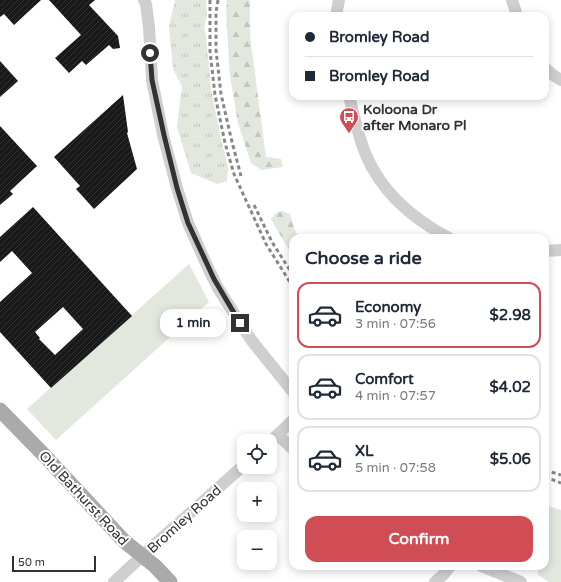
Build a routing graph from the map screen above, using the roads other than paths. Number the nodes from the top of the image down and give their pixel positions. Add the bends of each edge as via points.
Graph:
1 (144, 0) edge
2 (339, 0) edge
3 (512, 0) edge
4 (337, 12) edge
5 (516, 12) edge
6 (549, 72) edge
7 (561, 80) edge
8 (350, 100) edge
9 (442, 234) edge
10 (561, 250) edge
11 (549, 251) edge
12 (289, 387) edge
13 (0, 410) edge
14 (289, 424) edge
15 (277, 436) edge
16 (277, 441) edge
17 (289, 447) edge
18 (237, 471) edge
19 (142, 556) junction
20 (447, 570) edge
21 (491, 570) edge
22 (114, 582) edge
23 (170, 582) edge
24 (435, 582) edge
25 (521, 582) edge

1 - 12 street via 149,27 152,80 177,188 188,223 218,288 252,341
2 - 4 street
3 - 5 street
6 - 7 street
8 - 9 street via 366,153 382,181 410,213
10 - 11 street
13 - 19 main road, Old Bathurst Road via 124,541
14 - 15 street
16 - 17 street
18 - 19 street, Bromley Road
19 - 22 street, Bromley Road
19 - 23 main road, Old Bathurst Road
20 - 24 street
21 - 25 street

